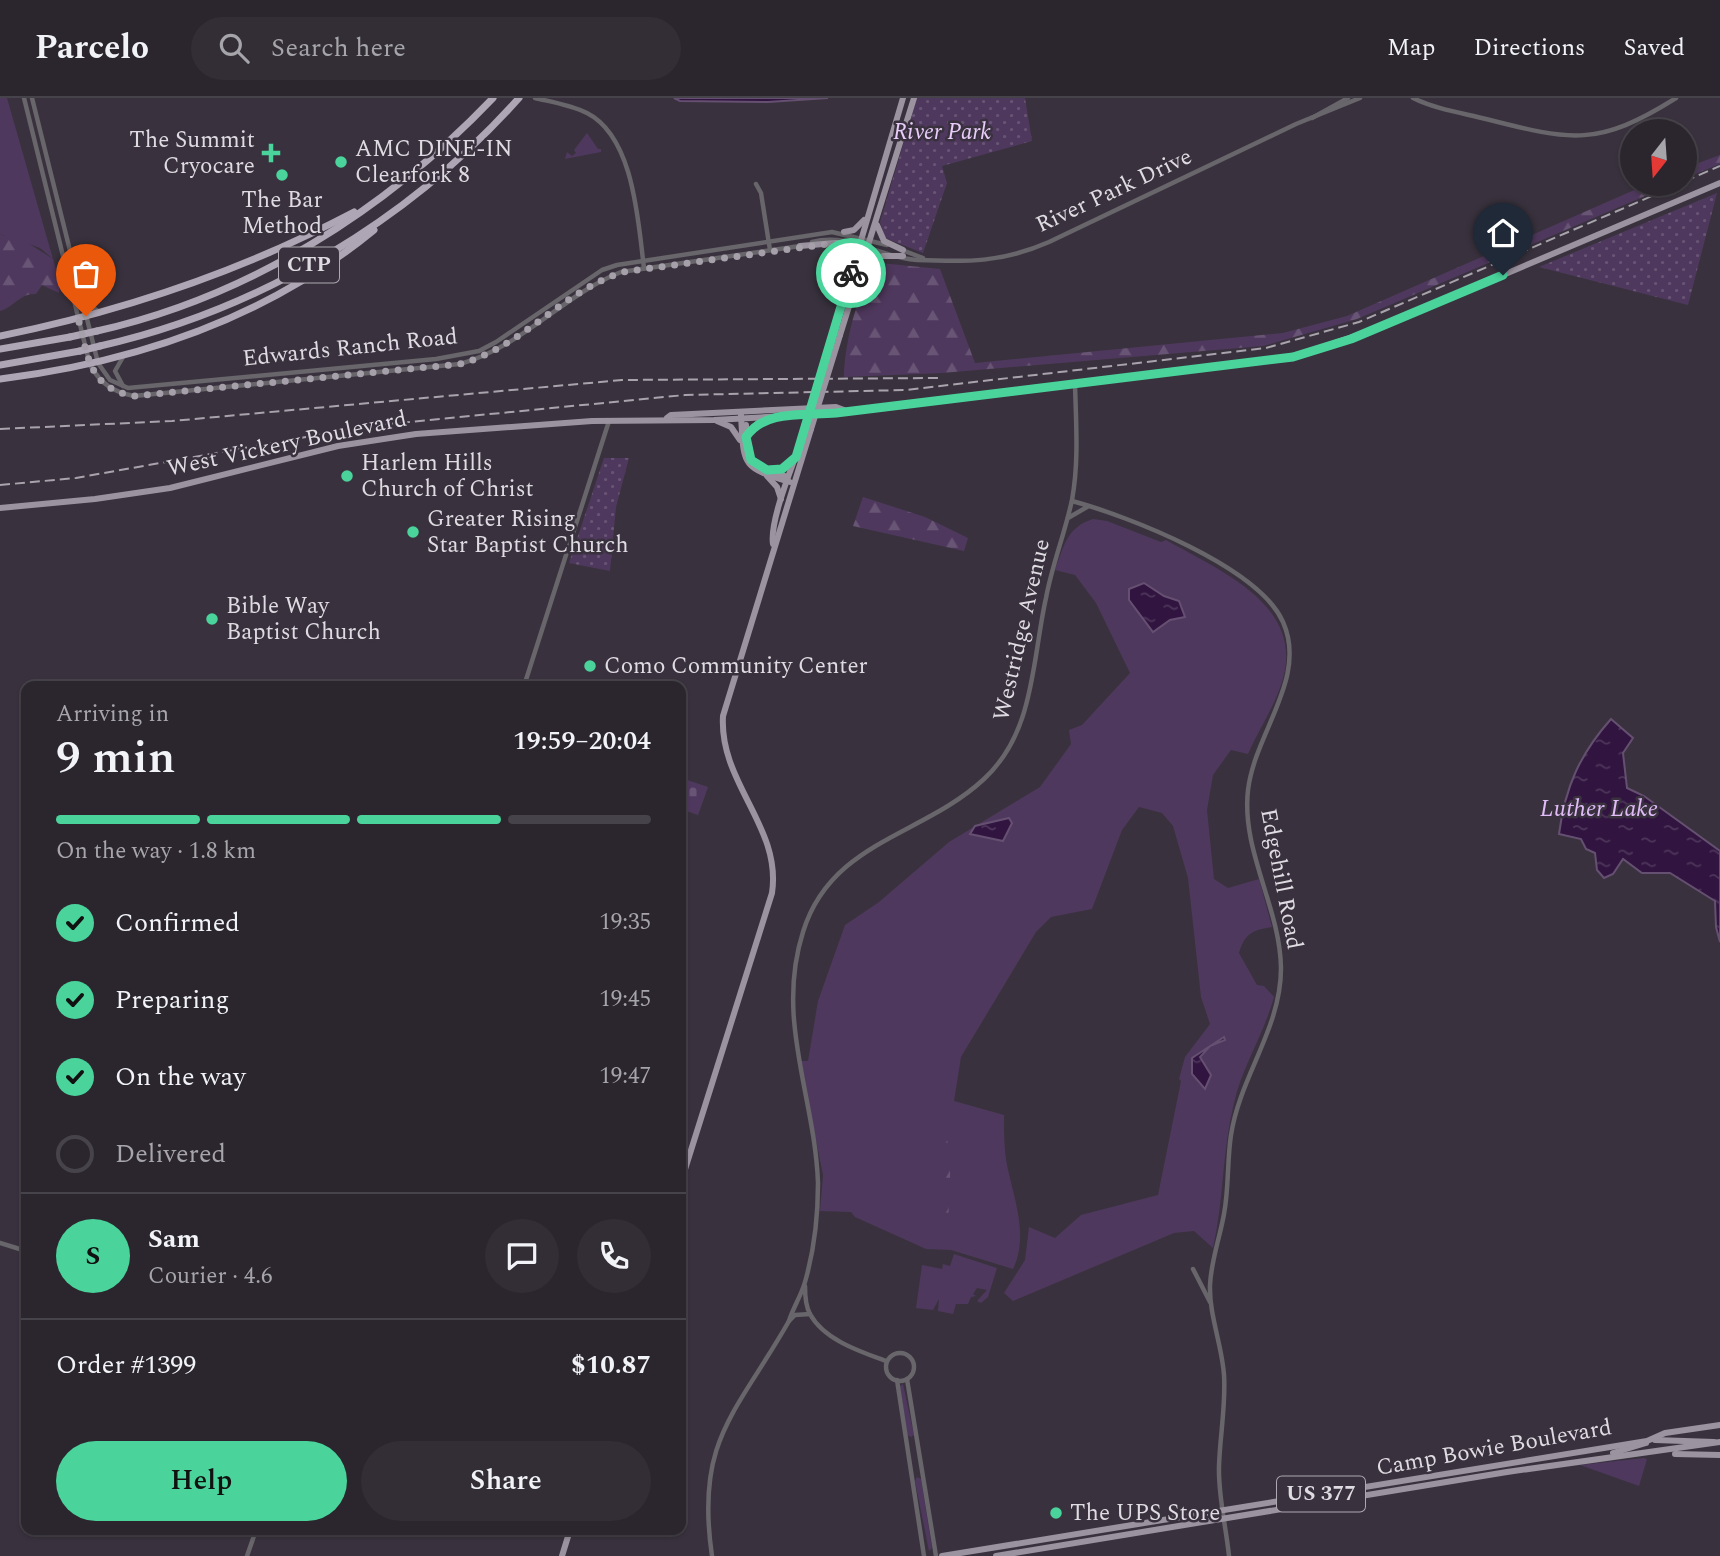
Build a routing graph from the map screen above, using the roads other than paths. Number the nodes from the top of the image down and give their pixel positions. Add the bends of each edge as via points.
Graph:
1 (24, 98) edge
2 (33, 98) edge
3 (493, 98) edge
4 (519, 98) edge
5 (535, 98) edge
6 (903, 98) edge
7 (914, 98) edge
8 (1348, 98) edge
9 (1360, 98) edge
10 (1413, 98) edge
11 (1425, 98) edge
12 (1676, 98) edge
13 (1430, 104) junction
14 (1311, 118) junction
15 (1720, 183) edge
16 (756, 184) dead end
17 (424, 189) junction
18 (382, 197) junction
19 (867, 215) junction
20 (877, 220) junction
21 (57, 227) junction
22 (844, 232) junction
23 (769, 241) junction
24 (865, 242) junction
25 (69, 244) junction
26 (800, 246) junction
27 (730, 247) junction
28 (63, 249) junction
29 (770, 250) junction
30 (903, 253) junction
31 (710, 258) junction
32 (643, 261) junction
33 (644, 268) junction
34 (852, 269) junction
35 (74, 270) junction
36 (577, 285) junction
37 (582, 292) junction
38 (853, 297) junction
39 (81, 299) junction
40 (102, 312) junction
41 (82, 317) junction
42 (837, 334) junction
43 (0, 336) edge
44 (0, 349) edge
45 (452, 356) junction
46 (123, 357) junction
47 (94, 364) junction
48 (0, 365) edge
49 (453, 365) junction
50 (0, 379) edge
51 (1075, 384) junction
52 (124, 386) junction
53 (844, 410) junction
54 (743, 416) junction
55 (788, 416) junction
56 (667, 418) junction
57 (713, 420) junction
58 (609, 421) junction
59 (808, 429) junction
60 (746, 437) junction
61 (742, 445) junction
62 (796, 457) junction
63 (767, 473) junction
64 (792, 480) junction
65 (782, 501) junction
66 (1072, 501) junction
67 (1091, 506) junction
68 (0, 508) edge
69 (1067, 519) junction
70 (774, 544) junction
71 (526, 681) edge
72 (686, 1166) edge
73 (0, 1243) edge
74 (21, 1249) edge
75 (1193, 1269) dead end
76 (804, 1285) junction
77 (1210, 1302) junction
78 (810, 1314) junction
79 (789, 1321) junction
80 (886, 1362) junction
81 (907, 1379) junction
82 (897, 1380) junction
83 (1720, 1425) edge
84 (1647, 1441) junction
85 (1720, 1442) edge
86 (1608, 1447) junction
87 (1652, 1454) junction
88 (1555, 1455) junction
89 (1720, 1455) edge
90 (1598, 1458) junction
91 (1573, 1463) junction
92 (1505, 1464) junction
93 (1507, 1472) junction
94 (1467, 1475) junction
95 (1307, 1496) junction
96 (1308, 1505) junction
97 (1222, 1509) junction
98 (1224, 1520) junction
99 (254, 1535) edge
100 (568, 1535) edge
101 (1031, 1543) junction
102 (1010, 1554) junction
103 (247, 1556) edge
104 (562, 1556) edge
105 (712, 1556) edge
106 (923, 1556) edge
107 (936, 1556) edge
108 (942, 1556) edge
109 (996, 1556) edge
110 (1229, 1556) edge

1 - 21 street, Edwards Ranch Road
2 - 25 street, Edwards Ranch Road
3 - 18 highway, CTP
4 - 17 highway, CTP
5 - 32 street via 589,114 616,140 627,167
6 - 19 main road
7 - 20 main road
8 - 14 street, River Park Drive
9 - 14 street, River Park Drive
10 - 13 street
11 - 13 street
12 - 13 street via 1628,126 1579,136 1546,134
14 - 30 street, River Park Drive via 1024,251 984,262 947,263
15 - 51 main road, West Vickery Boulevard via 1335,345 1251,364
16 - 23 street
17 - 46 highway via 362,240 285,291 200,331
17 - 48 highway, CTP, bridge via 349,242 267,287 184,322 80,351
18 - 40 highway via 215,275
18 - 44 highway, CTP, bridge via 307,246 230,287 97,331
19 - 22 main road via 854,230
19 - 24 main road
20 - 24 main road
20 - 30 main road via 880,238
21 - 25 street
21 - 28 street, Edwards Ranch Road
22 - 23 street, Edwards Ranch Road
22 - 24 street, Edwards Ranch Road
23 - 27 street, Edwards Ranch Road
23 - 29 street
24 - 26 street, Edwards Ranch Road via 839,239
24 - 30 street, River Park Drive
24 - 34 main road
24 - 38 main road
25 - 35 street, Edwards Ranch Road
26 - 29 street, Edwards Ranch Road
26 - 34 main road via 840,243 851,253
27 - 31 street
27 - 32 street, Edwards Ranch Road
28 - 35 street
28 - 41 street, Edwards Ranch Road
29 - 31 street, Edwards Ranch Road
30 - 38 main road via 871,260
31 - 33 street, Edwards Ranch Road
32 - 33 street
32 - 36 street, Edwards Ranch Road via 602,270
33 - 37 street, Edwards Ranch Road via 621,272
34 - 42 main road
35 - 39 street, Edwards Ranch Road
36 - 37 street
36 - 45 street, Edwards Ranch Road via 496,342
37 - 49 street, Edwards Ranch Road via 494,352
38 - 42 main road
39 - 40 street
39 - 41 street, Edwards Ranch Road
40 - 41 highway
41 - 43 highway
41 - 47 street, Edwards Ranch Road
42 - 59 main road, bridge
45 - 49 street
45 - 52 street, Edwards Ranch Road
46 - 47 highway
46 - 52 street via 115,372
47 - 49 street, Edwards Ranch Road via 108,388 134,396
47 - 50 highway
47 - 52 street
51 - 53 main road, West Vickery Boulevard
51 - 66 street, Westridge Avenue via 1077,451
53 - 54 main road, West Vickery Boulevard
53 - 55 main road, West Vickery Boulevard
54 - 55 main road, West Vickery Boulevard
54 - 56 main road, West Vickery Boulevard
54 - 57 main road, West Vickery Boulevard
54 - 60 main road
54 - 61 main road
55 - 60 main road via 758,423
56 - 57 main road, West Vickery Boulevard
56 - 58 main road, West Vickery Boulevard
57 - 61 main road via 731,428
58 - 68 main road, West Vickery Boulevard via 394,437 301,454 170,488
58 - 71 street
59 - 62 main road
59 - 64 main road
60 - 63 main road via 751,460
61 - 63 main road via 749,466
62 - 63 main road via 782,469
62 - 64 main road
63 - 64 main road
63 - 65 main road
64 - 65 main road
64 - 70 main road
65 - 70 main road
66 - 67 street, Edgehill Road
66 - 69 street, Westridge Avenue
67 - 69 street
67 - 77 street, Edgehill Road via 1191,548 1256,589 1279,615 1289,646 1287,682 1258,745 1248,793 1249,830 1277,922 1280,986 1272,1023 1236,1113
69 - 76 street, Westridge Avenue via 1046,596 1027,704 1004,755 982,781 955,802 849,862 805,923 794,982 794,1032 818,1183 815,1231
70 - 72 main road via 726,704 722,732 730,769 769,846 774,869 772,893
73 - 74 street
75 - 77 street
76 - 78 street
76 - 79 street, Westridge Avenue
77 - 97 street, Edgehill Road via 1224,1373 1219,1464
78 - 79 street via 795,1315
78 - 80 street via 845,1344
79 - 105 street, Westridge Avenue via 734,1408 713,1453 706,1510
80 - 81 street via 896,1353 910,1358 914,1369
80 - 82 street via 888,1374
81 - 82 street
81 - 107 street
82 - 106 street
83 - 84 main road, Camp Bowie Boulevard / US 377 via 1665,1433
84 - 85 main road
84 - 86 main road, Camp Bowie Boulevard / US 377
84 - 90 main road
85 - 87 main road, Camp Bowie Boulevard / US 377
86 - 88 main road, Camp Bowie Boulevard / US 377
86 - 91 main road via 1577,1456
87 - 89 main road
87 - 90 main road, Camp Bowie Boulevard / US 377
88 - 91 main road
88 - 92 main road, Camp Bowie Boulevard / US 377
90 - 91 main road, Camp Bowie Boulevard / US 377
91 - 93 main road, Camp Bowie Boulevard / US 377
92 - 93 main road
92 - 94 main road, Camp Bowie Boulevard / US 377
93 - 94 main road, Camp Bowie Boulevard / US 377
94 - 95 main road, Camp Bowie Boulevard / US 377
94 - 96 main road, Camp Bowie Boulevard / US 377
95 - 96 main road
95 - 97 main road, Camp Bowie Boulevard / US 377
96 - 98 main road, Camp Bowie Boulevard / US 377
97 - 98 street, Edgehill Road
97 - 101 main road, Camp Bowie Boulevard / US 377
98 - 102 main road, Camp Bowie Boulevard / US 377
98 - 110 street, Edgehill Road
99 - 103 street
100 - 104 main road
101 - 102 main road via 1011,1548
101 - 108 main road, Camp Bowie Boulevard / US 377
102 - 109 main road, Camp Bowie Boulevard / US 377

